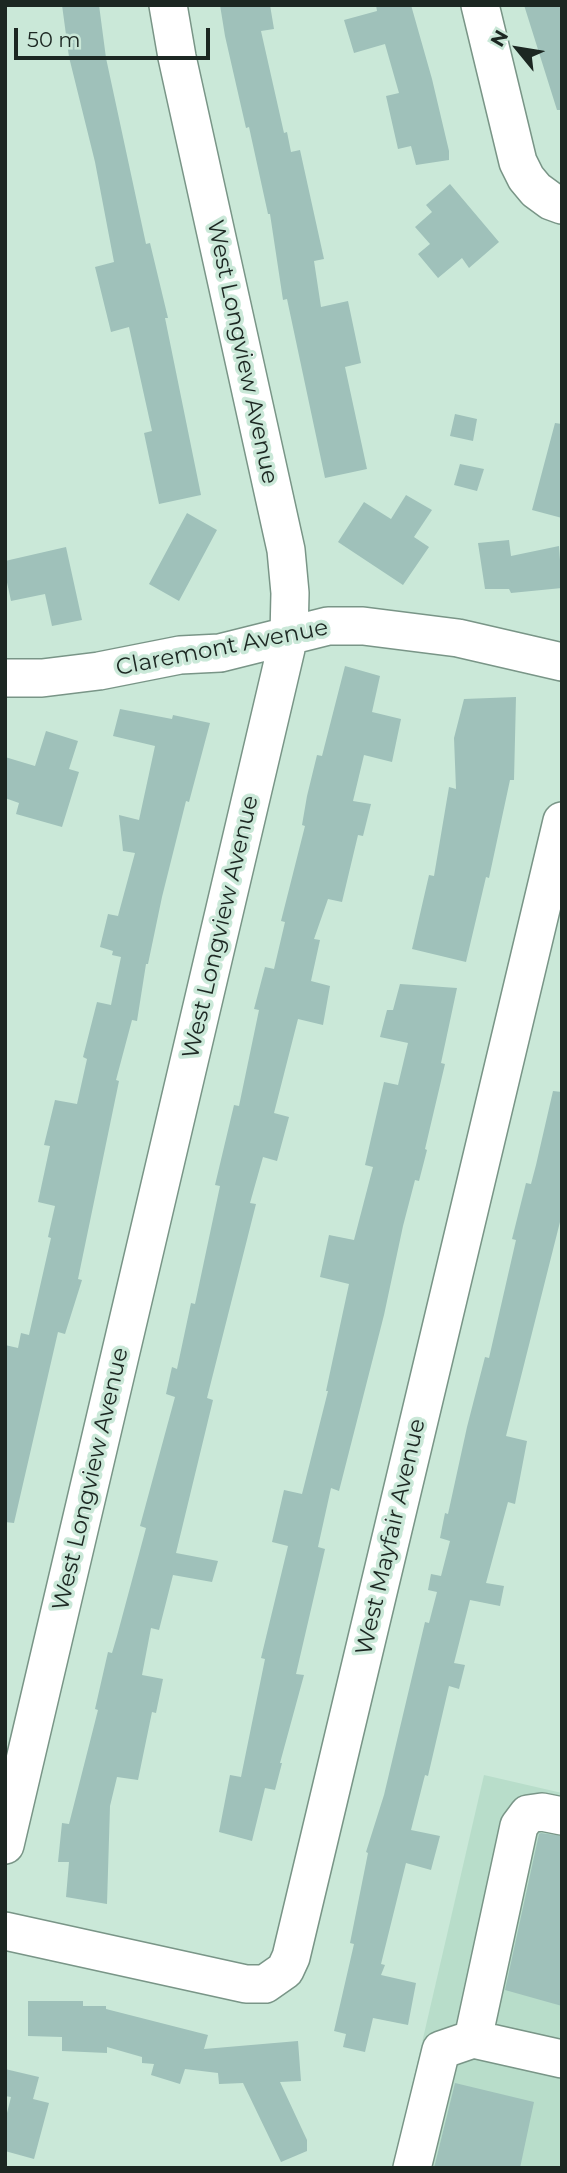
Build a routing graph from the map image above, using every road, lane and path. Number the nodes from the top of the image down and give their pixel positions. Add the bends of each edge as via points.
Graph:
1 (168, 5) edge
2 (480, 5) edge
3 (562, 205) edge
4 (289, 636) junction
5 (562, 662) edge
6 (5, 677) edge
7 (562, 821) edge
8 (562, 1816) edge
9 (5, 1845) edge
10 (5, 1931) edge
11 (473, 2039) junction
12 (562, 2060) edge
13 (412, 2168) edge

1 - 4 street, West Longview Avenue via 286,550
2 - 3 street via 517,162 536,190
4 - 5 street, Claremont Avenue via 328,626 363,626 458,638
4 - 6 street, Claremont Avenue via 220,653 180,655 99,671
4 - 9 street, West Longview Avenue
7 - 10 street, West Mayfair Avenue via 285,1970 265,1984 246,1984
8 - 11 street via 528,1814 519,1826
11 - 12 street
11 - 13 street via 441,2050

